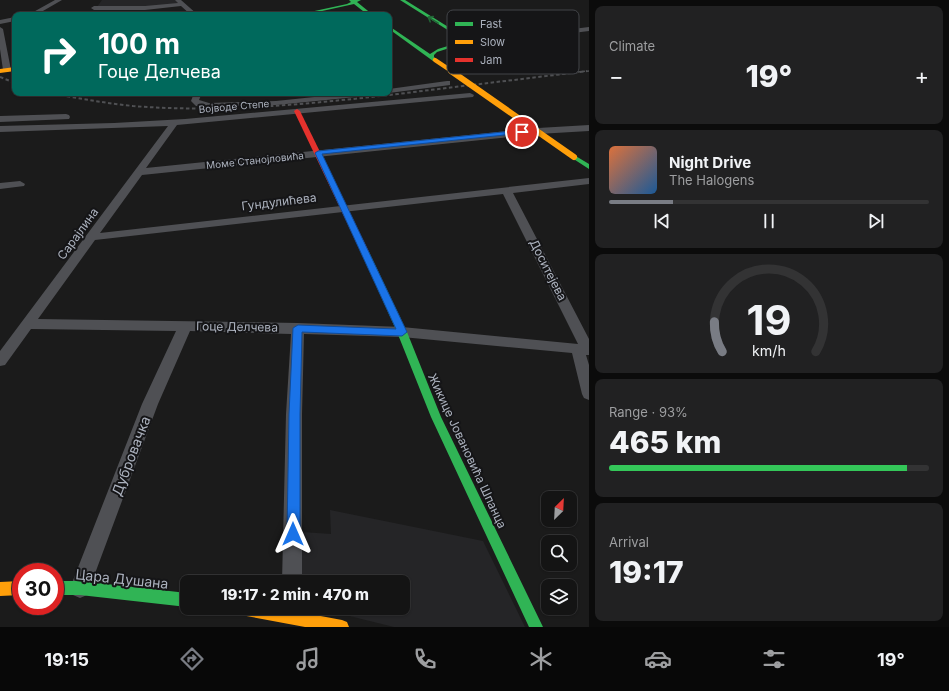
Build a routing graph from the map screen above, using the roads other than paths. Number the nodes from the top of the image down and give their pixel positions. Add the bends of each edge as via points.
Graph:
1 (59, 0) edge
2 (402, 0) edge
3 (180, 2) edge
4 (351, 2) edge
5 (94, 8) dead end
6 (37, 12) edge
7 (191, 12) edge
8 (310, 12) edge
9 (366, 12) edge
10 (12, 20) edge
11 (0, 22) edge
12 (0, 29) edge
13 (392, 29) edge
14 (589, 29) edge
15 (579, 30) edge
16 (447, 32) edge
17 (408, 40) junction
18 (447, 47) joint
19 (434, 59) junction
20 (447, 68) edge
21 (7, 70) edge
22 (456, 74) edge
23 (447, 83) dead end
24 (392, 91) edge
25 (470, 95) dead end
26 (346, 96) edge
27 (197, 97) edge
28 (297, 111) junction
29 (66, 117) dead end
30 (0, 119) edge
31 (175, 122) junction
32 (589, 128) edge
33 (0, 129) edge
34 (318, 153) junction
35 (589, 167) edge
36 (138, 172) junction
37 (589, 180) edge
38 (20, 184) dead end
39 (0, 186) edge
40 (506, 190) junction
41 (345, 208) junction
42 (91, 238) junction
43 (28, 324) junction
44 (185, 326) junction
45 (298, 328) junction
46 (402, 332) junction
47 (585, 350) edge
48 (0, 361) edge
49 (589, 394) edge
50 (292, 575) edge
51 (12, 588) edge
52 (64, 588) edge
53 (80, 588) junction
54 (0, 589) edge
55 (180, 599) edge
56 (300, 615) edge
57 (342, 627) edge
58 (536, 627) edge

1 - 6 street
16 -> 2 street
3 - 5 street via 145,8
3 - 7 street
4 - 8 street
4 - 9 street
10 - 11 street
12 - 21 street
13 - 17 street
14 - 15 street
17 - 18 street via 422,46
17 - 19 street
18 - 19 street via 434,52
19 - 20 street, bridge
22 - 35 street, bridge
23 - 24 street
25 - 28 street, Војводе Степе
26 - 27 street, Војводе Степе via 276,103 209,105 199,104
28 - 31 street, Војводе Степе
28 - 34 street, Жикице Јовановића Шпанца
29 - 30 street
31 - 33 street, Војводе Степе
31 - 36 street, Сарајлина
32 - 34 street, Моме Станојловића via 538,130
34 - 36 street, Моме Станојловића
34 - 41 street, Жикице Јовановића Шпанца
36 - 42 street, Сарајлина
37 - 40 street, Гундулићева
38 - 39 street
40 - 41 street, Гундулићева
40 - 47 street, Доситејева
41 - 42 street, Гундулићева
41 - 46 street, Жикице Јовановића Шпанца
42 - 43 street, Сарајлина
43 - 44 street, Гоце Делчева
43 - 48 street, Сарајлина
44 - 45 street, Гоце Делчева
44 - 53 street, Дубровачка via 150,404
45 - 46 street, Гоце Делчева
45 - 50 street
46 - 47 street, Гоце Делчева
46 - 58 street, Жикице Јовановића Шпанца via 436,417
47 - 49 street, Доситејева
51 - 54 street
52 - 53 street, Цара Душана
53 - 55 street, Цара Душана
56 - 57 street

